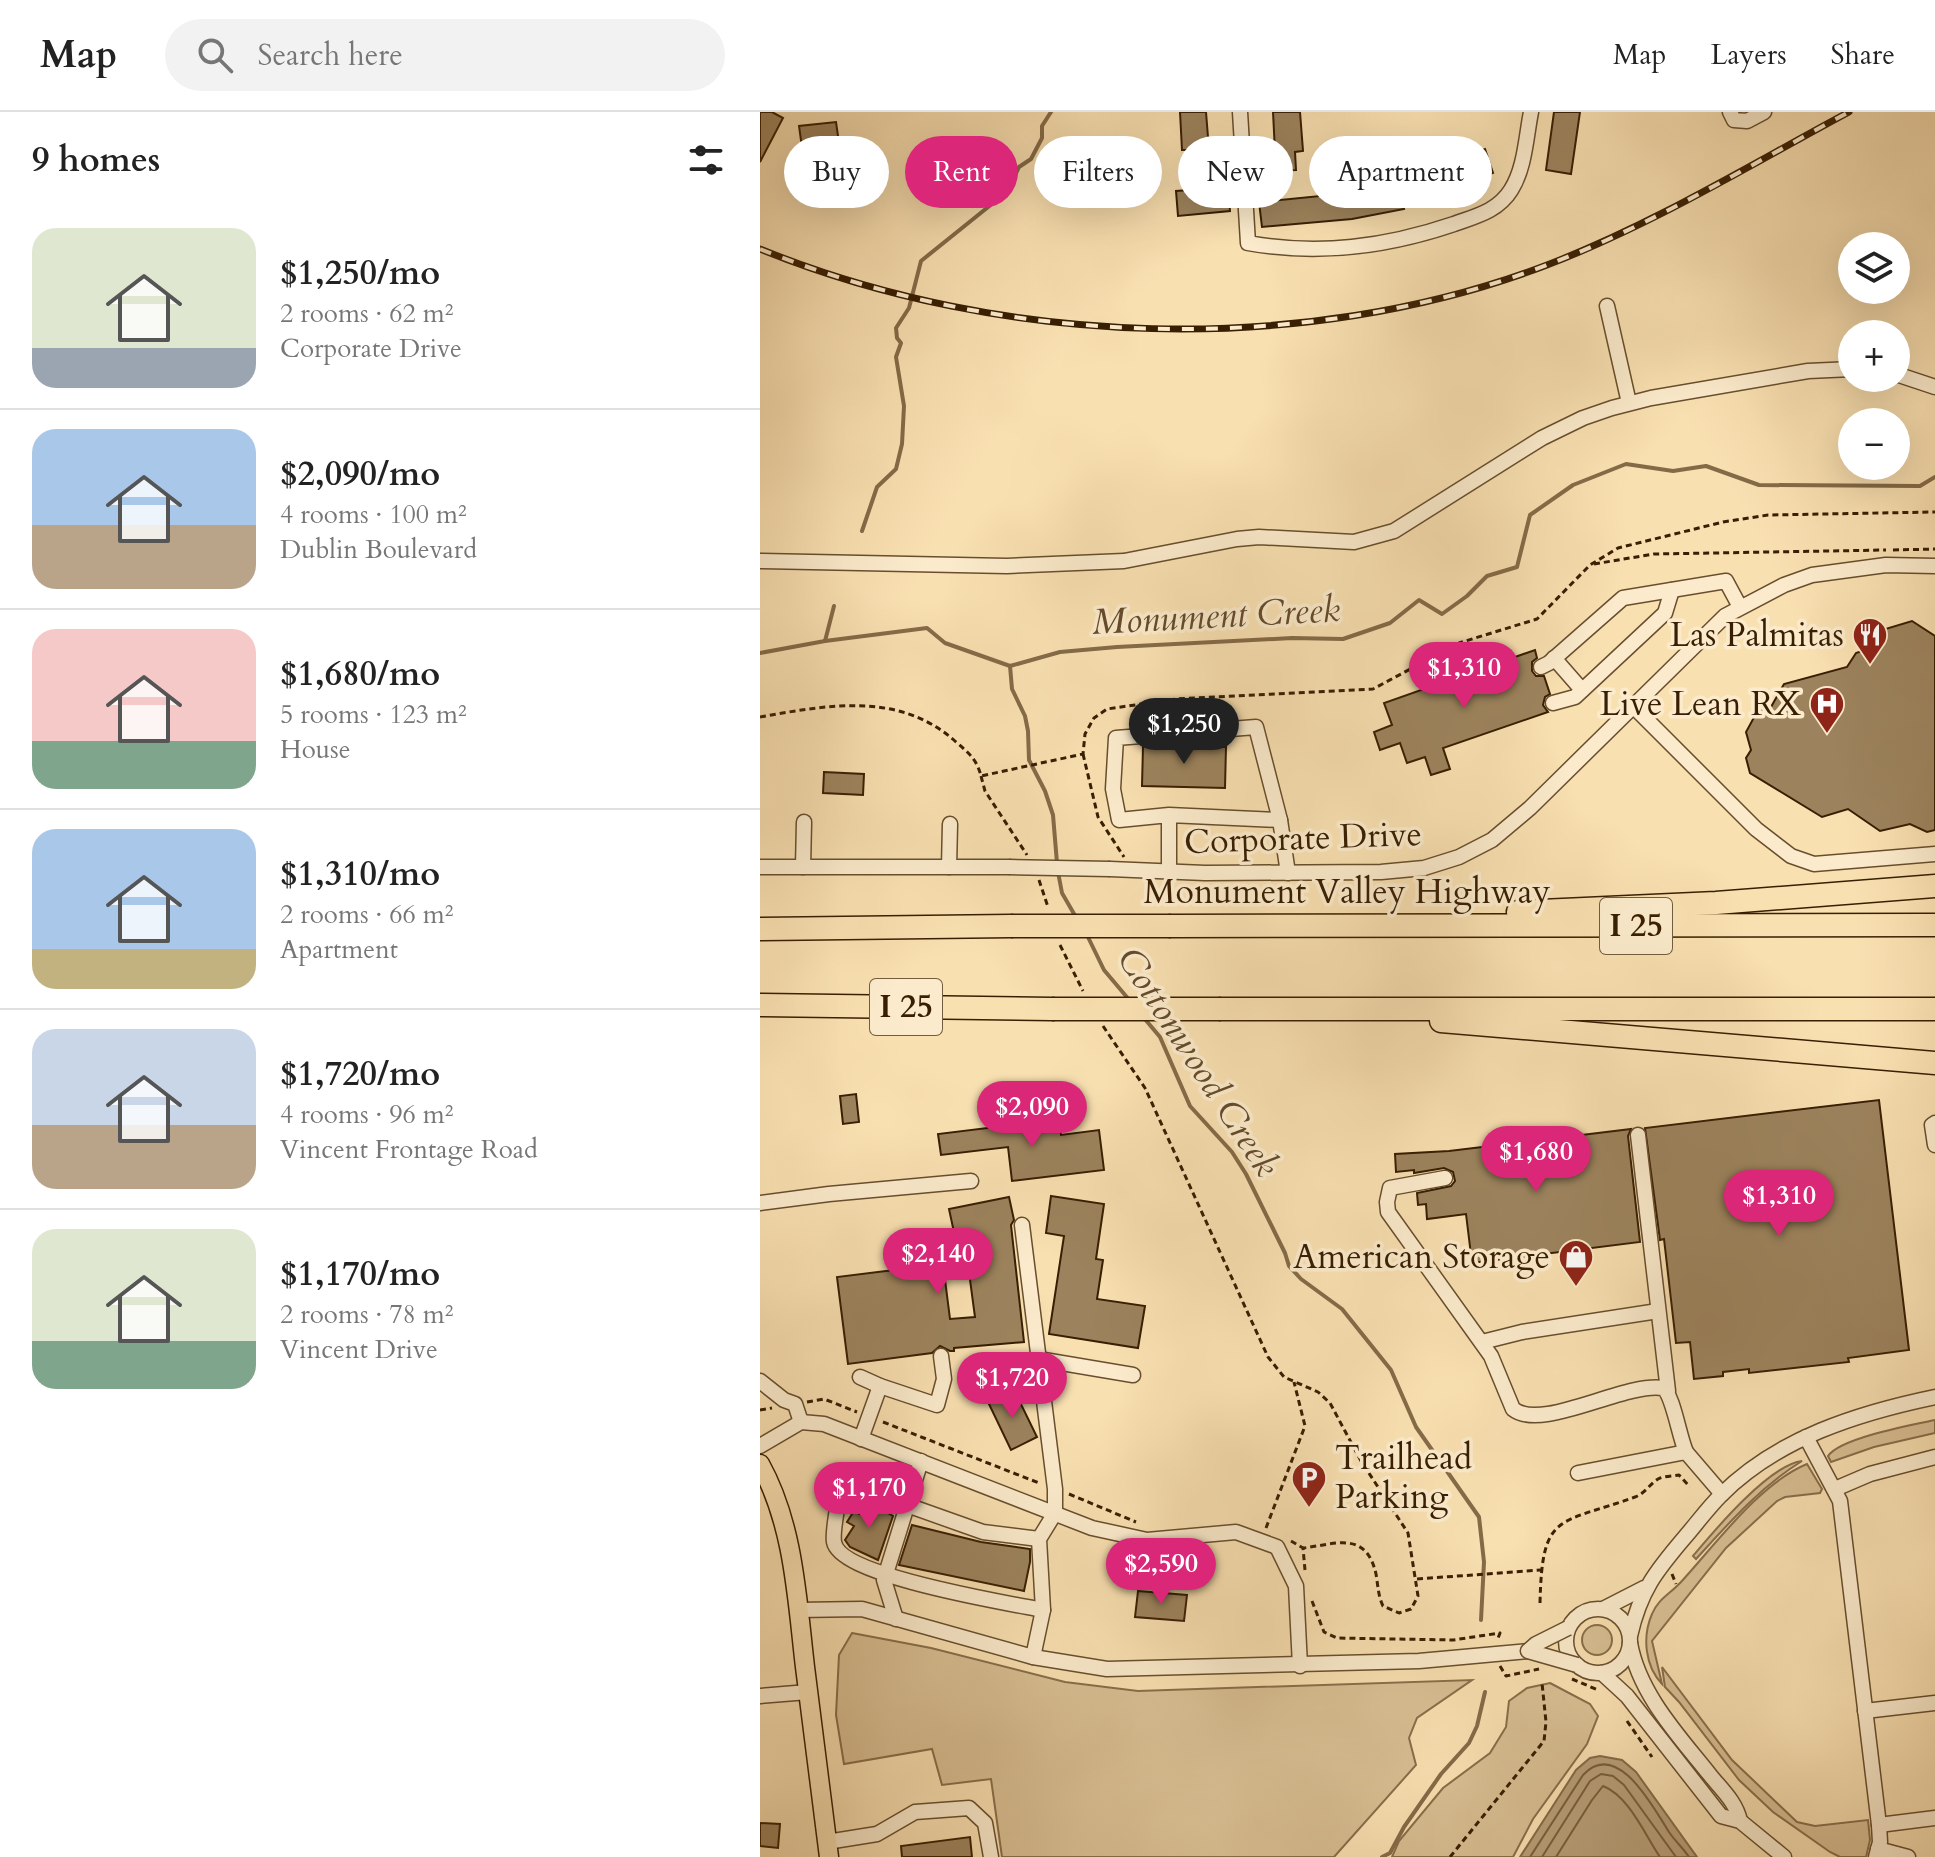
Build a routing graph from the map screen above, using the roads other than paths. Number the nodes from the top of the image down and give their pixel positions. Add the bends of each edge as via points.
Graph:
1 (1240, 112) edge
2 (1531, 112) edge
3 (1730, 112) edge
4 (1764, 112) edge
5 (1607, 306) dead end
6 (1838, 370) edge
7 (1910, 379) edge
8 (1935, 387) edge
9 (1629, 403) junction
10 (760, 561) edge
11 (1935, 566) edge
12 (1672, 590) junction
13 (1740, 607) junction
14 (1554, 658) junction
15 (1541, 667) dead end
16 (1582, 690) junction
17 (1553, 703) dead end
18 (1633, 706) junction
19 (1169, 815) junction
20 (1280, 820) junction
21 (804, 822) dead end
22 (950, 824) dead end
23 (1935, 854) edge
24 (760, 867) edge
25 (803, 867) junction
26 (949, 867) junction
27 (1169, 872) junction
28 (1288, 873) junction
29 (1935, 886) edge
30 (1935, 925) edge
31 (1338, 926) junction
32 (760, 929) edge
33 (760, 1005) edge
34 (1935, 1009) edge
35 (1353, 1010) junction
36 (1935, 1063) edge
37 (1935, 1123) edge
38 (1638, 1135) dead end
39 (1935, 1145) edge
40 (1445, 1178) dead end
41 (971, 1181) dead end
42 (760, 1203) edge
43 (1022, 1225) dead end
44 (1658, 1311) junction
45 (1482, 1342) junction
46 (941, 1356) dead end
47 (1038, 1359) junction
48 (1133, 1375) dead end
49 (860, 1377) dead end
50 (760, 1381) edge
51 (880, 1386) junction
52 (1668, 1391) junction
53 (1935, 1397) edge
54 (801, 1422) junction
55 (1806, 1437) junction
56 (861, 1439) junction
57 (760, 1446) edge
58 (1686, 1452) junction
59 (1935, 1457) edge
60 (921, 1461) junction
61 (760, 1464) edge
62 (1578, 1473) dead end
63 (1835, 1489) junction
64 (1722, 1494) junction
65 (908, 1504) junction
66 (1055, 1513) junction
67 (1039, 1539) junction
68 (885, 1576) junction
69 (1644, 1588) junction
70 (1603, 1609) junction
71 (798, 1610) junction
72 (1043, 1610) junction
73 (896, 1619) junction
74 (1568, 1628) junction
75 (1630, 1640) junction
76 (1528, 1651) junction
77 (1033, 1657) junction
78 (1300, 1666) junction
79 (1572, 1671) junction
80 (1602, 1673) junction
81 (808, 1692) junction
82 (760, 1696) edge
83 (1935, 1703) edge
84 (1865, 1711) junction
85 (1935, 1818) edge
86 (1740, 1821) junction
87 (1879, 1825) junction
88 (828, 1850) edge
89 (1877, 1853) edge
90 (1779, 1856) edge
91 (991, 1857) edge
92 (1908, 1857) edge

1 - 2 street via 1248,243 1286,250 1375,246 1486,213 1512,189
3 - 4 street via 1734,120 1747,121
5 - 9 street
6 - 9 street
7 - 8 street
9 - 10 street via 1542,438 1394,531 1365,540 1259,537 1124,561 1007,566
11 - 13 street, Corporate Drive via 1886,565 1812,575
12 - 13 street via 1726,581
12 - 14 street via 1623,598
12 - 16 street via 1665,613
13 - 18 street, Corporate Drive
14 - 15 street
14 - 16 street
16 - 17 street
18 - 23 street via 1756,829 1791,856 1814,864
18 - 28 street, Corporate Drive via 1530,808 1492,840 1459,857 1424,868
19 - 20 street
19 - 20 street via 1119,820 1113,789 1116,738 1256,727
19 - 27 street
20 - 28 street
21 - 25 street
22 - 26 street
24 - 25 street, Corporate Drive
25 - 26 street, Corporate Drive
26 - 27 street, Corporate Drive, bridge
27 - 28 street, Corporate Drive
29 - 31 highway
30 - 31 highway, Monument Valley Highway / I 25
31 - 32 highway, Monument Valley Highway / I 25, bridge
33 - 35 highway, I 25, bridge
34 - 35 highway, I 25
35 - 36 highway via 1473,1026
37 - 39 street
38 - 44 street
40 - 45 street via 1390,1188 1388,1212
41 - 42 street
43 - 47 street
44 - 45 street
44 - 52 street
45 - 52 street via 1508,1400 1520,1414 1546,1413 1654,1386
46 - 51 street via 944,1379 937,1405
47 - 48 street
47 - 66 street
49 - 51 street
50 - 54 street via 795,1404
51 - 56 street
52 - 58 street
53 - 55 street via 1861,1415
54 - 56 street via 824,1424
54 - 57 street
55 - 63 street
55 - 64 street via 1754,1466
56 - 60 street
58 - 62 street
58 - 64 street
59 - 63 street
60 - 65 street
60 - 66 street
61 - 71 main road via 784,1525
63 - 84 street
64 - 69 street
65 - 67 street via 983,1532
65 - 68 street
65 - 68 street via 841,1486 834,1543 842,1555
66 - 67 street
66 - 78 street via 1147,1540 1236,1532 1277,1547 1296,1586
67 - 72 street
68 - 72 street
68 - 73 street
69 - 70 street
69 - 75 street
70 - 74 street via 1586,1610
70 - 75 street via 1618,1615
71 - 73 street via 862,1609
71 - 81 main road
72 - 77 street
73 - 77 street
74 - 76 street, bridge
74 - 79 street
75 - 80 street via 1621,1663
75 - 86 street via 1644,1686 1734,1803
76 - 78 street
76 - 79 street, bridge
77 - 78 street via 1107,1669
79 - 80 street
80 - 86 street via 1627,1696 1714,1809 1726,1819
81 - 82 street
81 - 88 main road
83 - 84 street
84 - 87 street
85 - 87 street
86 - 90 street
87 - 89 street
88 - 91 street via 877,1834 915,1812 969,1808 985,1823
89 - 92 street

